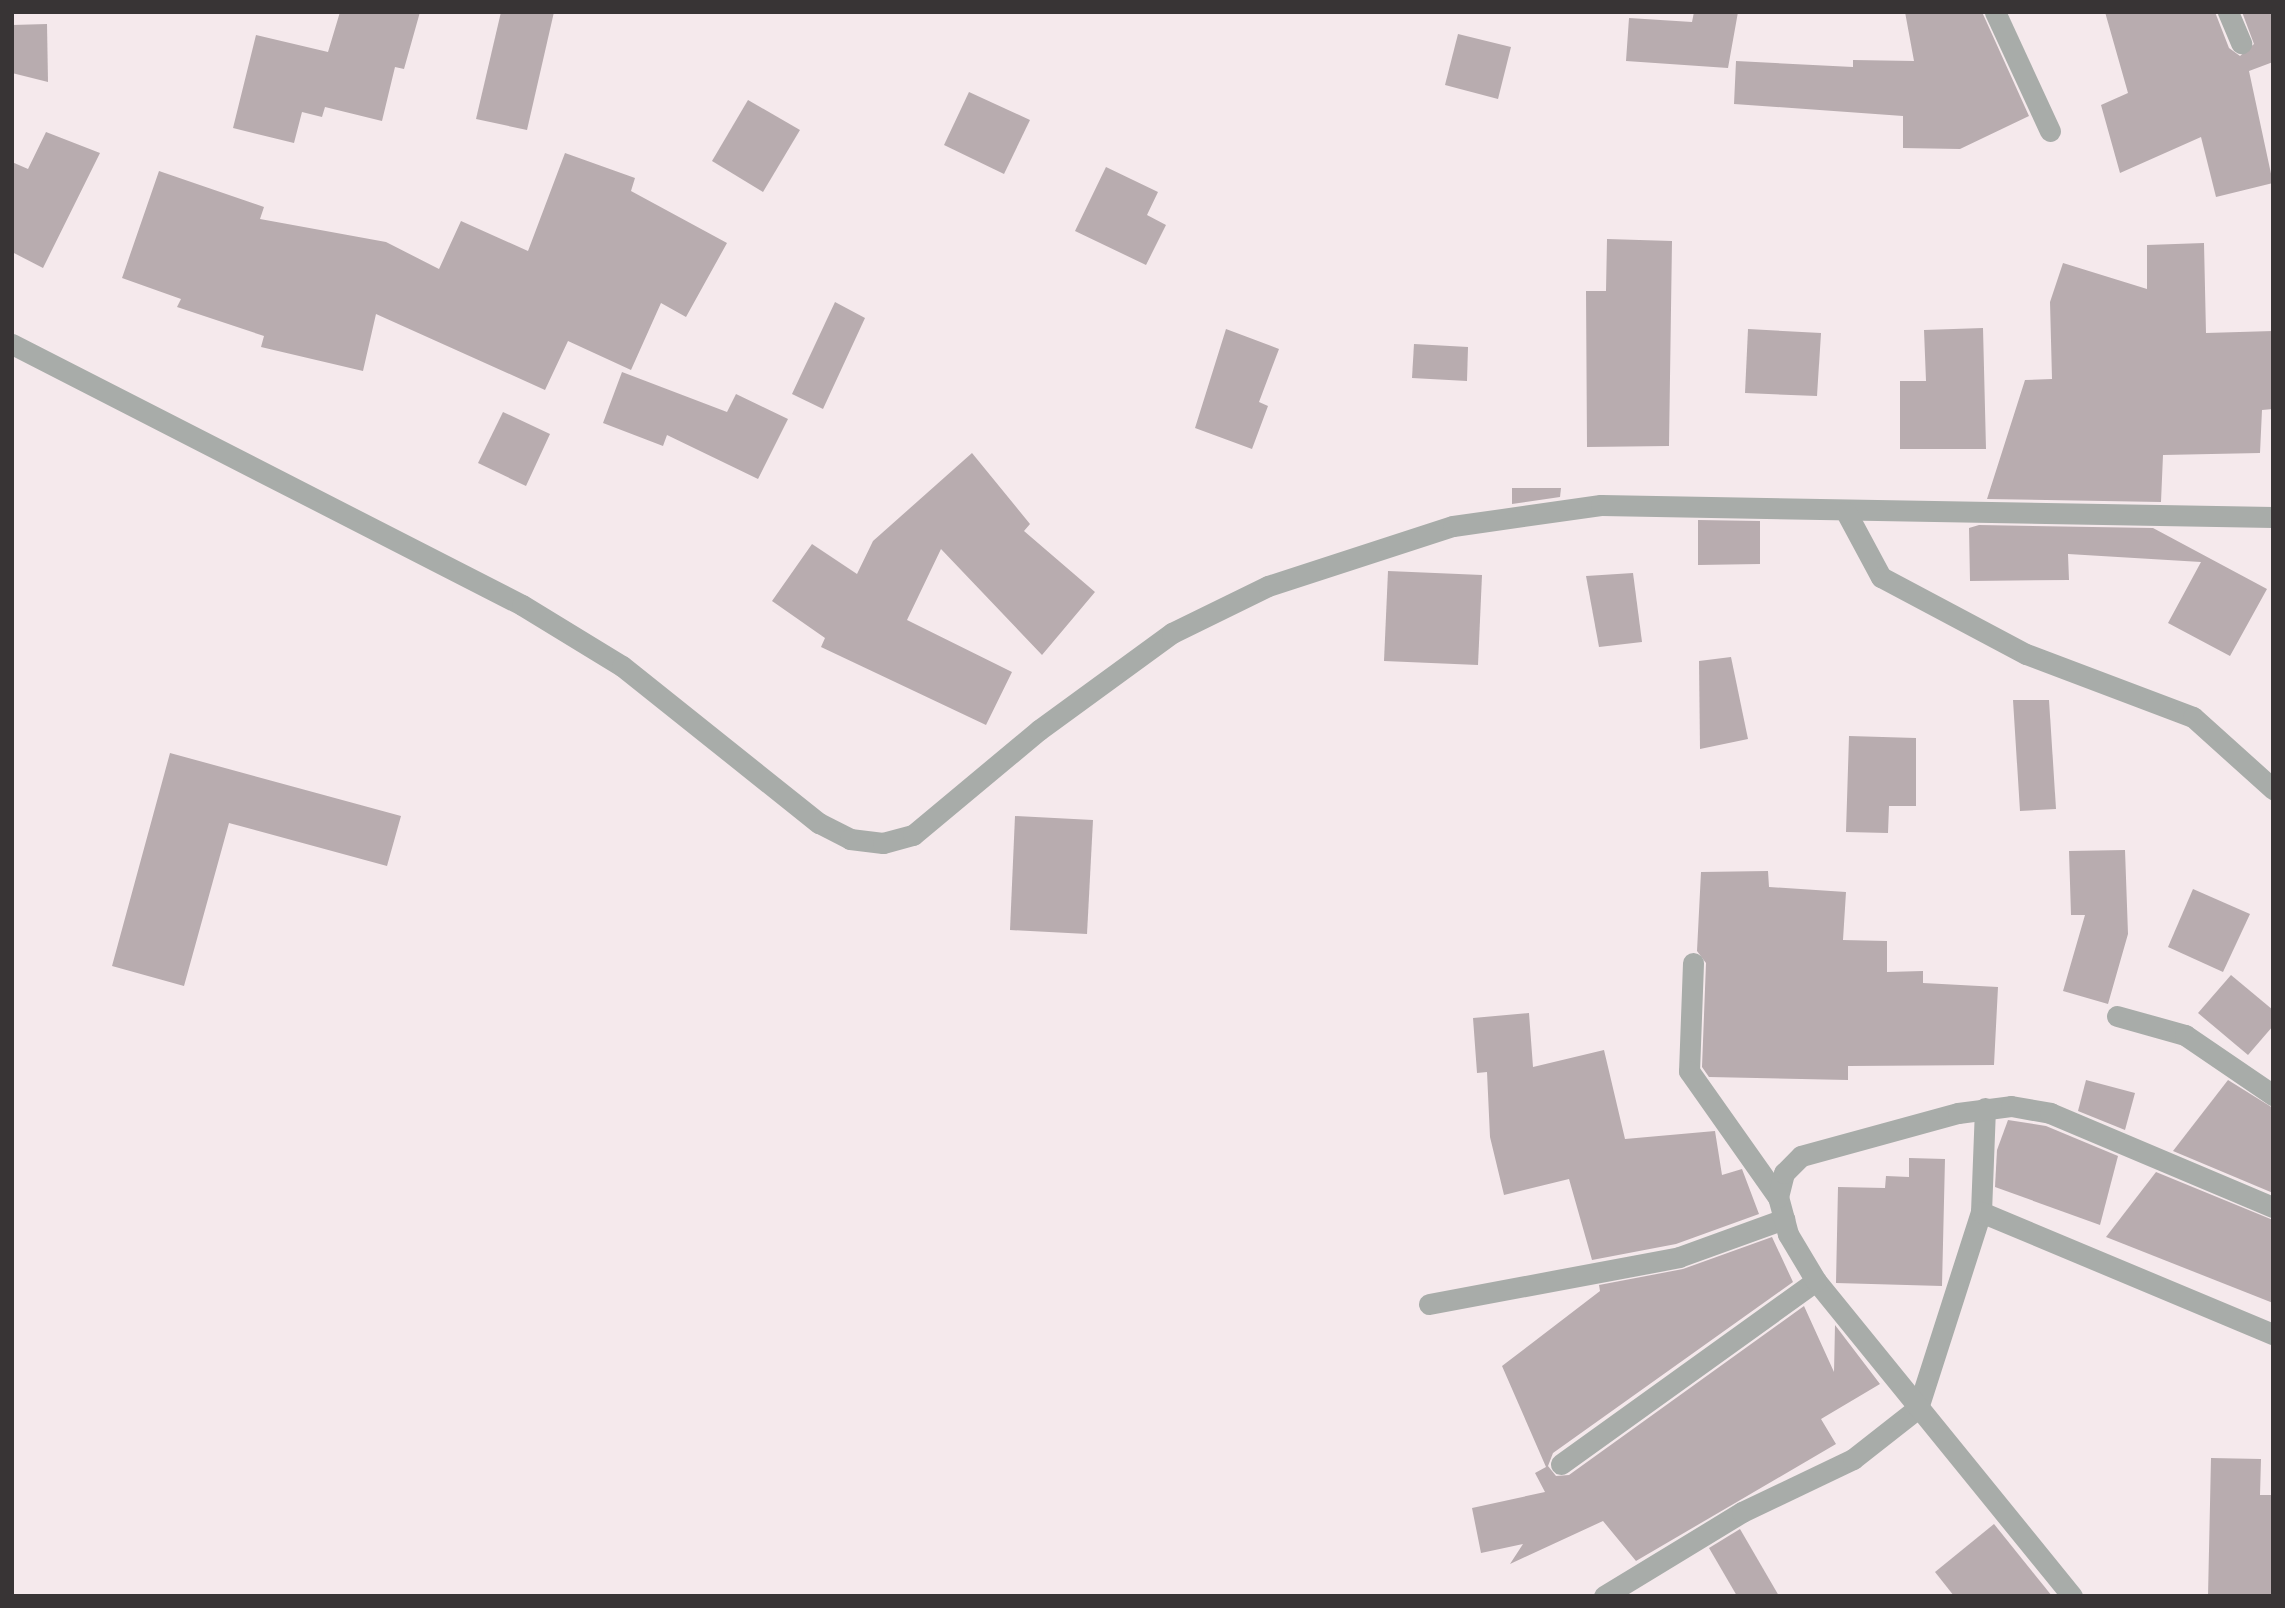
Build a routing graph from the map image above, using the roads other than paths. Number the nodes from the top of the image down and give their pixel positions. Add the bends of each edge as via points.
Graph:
1 (1995, 12) edge
2 (2228, 12) edge
3 (2241, 43) dead end
4 (2050, 131) dead end
5 (12, 344) edge
6 (1846, 512) junction
7 (2273, 517) edge
8 (2273, 789) edge
9 (1693, 963) dead end
10 (2117, 1016) dead end
11 (2273, 1095) edge
12 (1985, 1108) junction
13 (1778, 1197) junction
14 (2273, 1207) edge
15 (1981, 1212) junction
16 (1784, 1219) junction
17 (1816, 1280) junction
18 (1429, 1304) dead end
19 (2273, 1334) edge
20 (1918, 1408) junction
21 (1561, 1464) dead end
22 (1604, 1596) edge
23 (2073, 1596) edge

1 - 4 street
2 - 3 street
5 - 6 street via 522,606 622,666 819,823 850,839 883,843 913,835 1039,730 1172,633 1269,586 1453,526 1601,505
6 - 7 street
6 - 8 street via 1881,577 2026,653 2193,717
9 - 13 street via 1689,1071
10 - 11 street via 2185,1035
12 - 13 street via 1801,1156 1784,1173
12 - 14 street via 2050,1113
12 - 15 street
13 - 16 street
15 - 19 street
15 - 20 street
16 - 17 street
16 - 18 street via 1679,1257
17 - 20 street
17 - 21 street
20 - 22 street via 1853,1459 1742,1511
20 - 23 street

